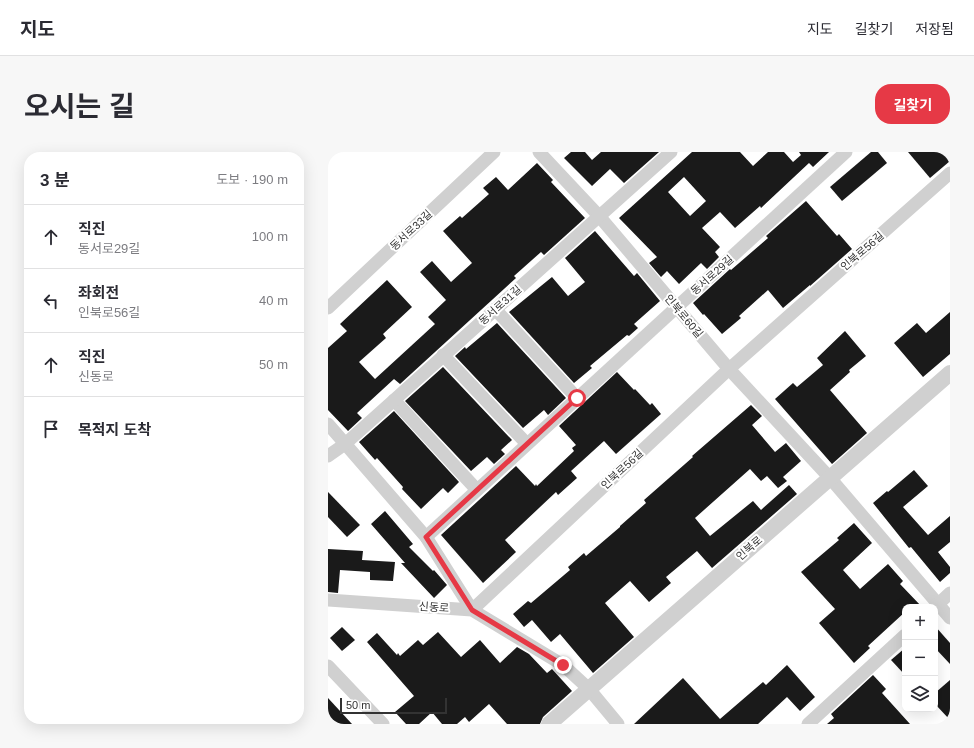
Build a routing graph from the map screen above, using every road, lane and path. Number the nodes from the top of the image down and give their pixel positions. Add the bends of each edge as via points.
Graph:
1 (494, 152) edge
2 (539, 152) edge
3 (670, 152) edge
4 (846, 152) edge
5 (950, 174) edge
6 (599, 216) junction
7 (677, 307) junction
8 (328, 308) edge
9 (495, 309) junction
10 (443, 355) junction
11 (729, 369) junction
12 (950, 373) edge
13 (577, 398) junction
14 (394, 400) junction
15 (328, 424) edge
16 (345, 444) junction
17 (527, 444) junction
18 (328, 456) edge
19 (830, 478) junction
20 (476, 490) junction
21 (426, 537) junction
22 (950, 593) edge
23 (328, 600) edge
24 (934, 604) edge
25 (938, 604) edge
26 (938, 608) edge
27 (472, 610) junction
28 (950, 618) edge
29 (902, 638) edge
30 (328, 666) edge
31 (589, 689) junction
32 (383, 724) edge
33 (549, 724) edge
34 (618, 724) edge
35 (808, 724) edge

1 - 8 street, 동서로33길
2 - 6 street, 인북로60길
3 - 6 street, 동서로31길
4 - 7 street, 동서로29길
5 - 11 street, 인북로56길
6 - 7 street, 인북로60길
6 - 9 street, 동서로31길
7 - 11 street, 인북로60길
7 - 13 street, 동서로29길
9 - 10 street, 동서로31길
9 - 13 street
10 - 14 street, 동서로31길
10 - 17 street
11 - 19 street, 인북로60길
11 - 27 street, 인북로56길
12 - 19 street, 인북로
13 - 17 street, 동서로29길
14 - 16 street, 동서로31길
14 - 20 street
15 - 16 street
16 - 18 street, 동서로31길
16 - 21 street
17 - 20 street, 동서로29길
19 - 24 street, 인북로60길
19 - 31 street, 인북로
20 - 21 street, 동서로29길
21 - 27 street
22 - 25 street
23 - 27 street, 신동로
26 - 28 street, 인북로60길
27 - 31 street, 신동로 via 563,665
29 - 35 street
30 - 32 street
31 - 33 street, 인북로
31 - 34 street, 신동로

